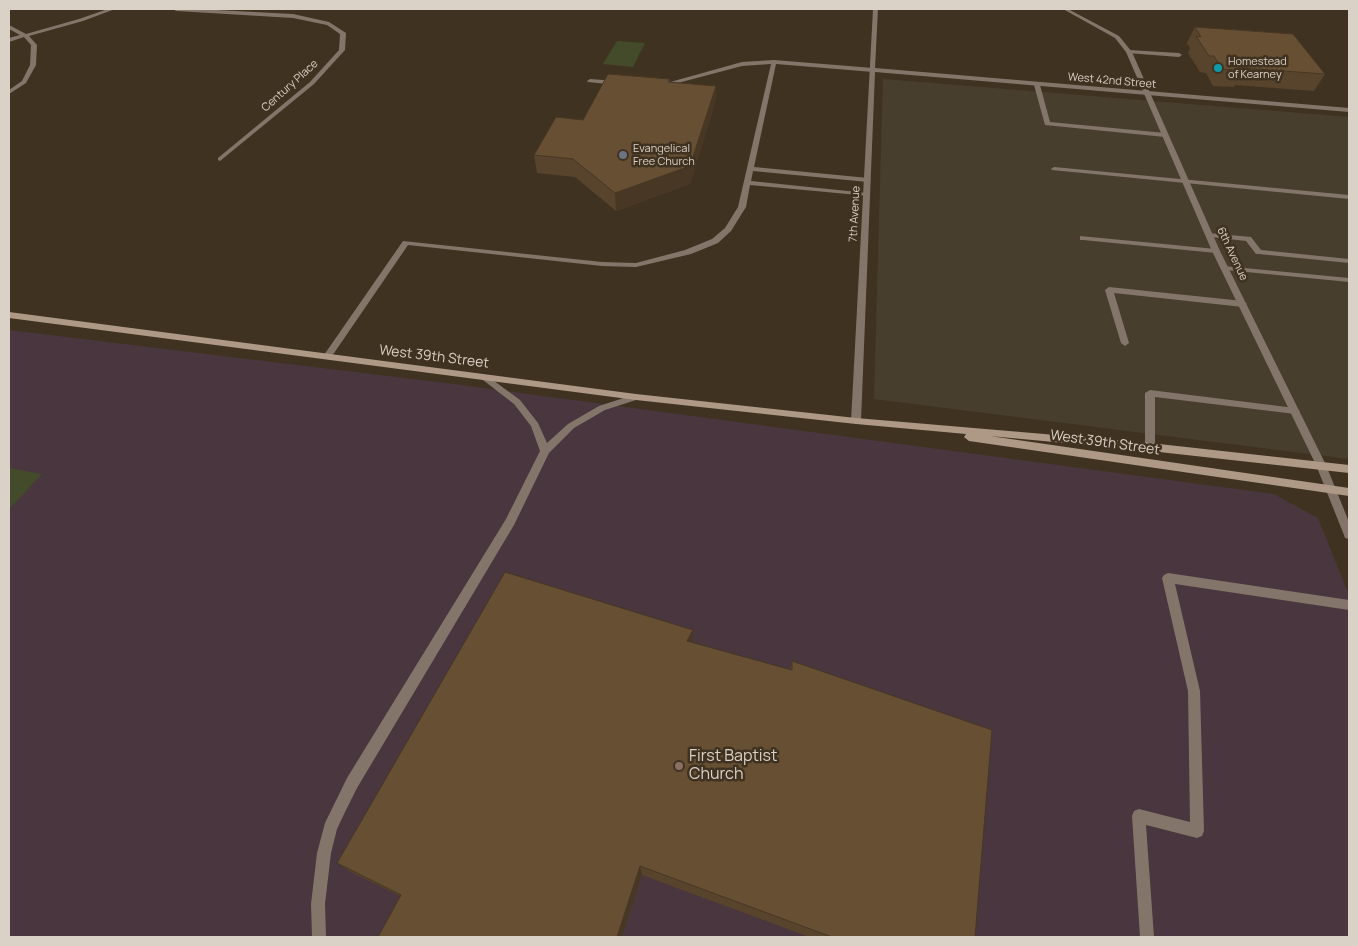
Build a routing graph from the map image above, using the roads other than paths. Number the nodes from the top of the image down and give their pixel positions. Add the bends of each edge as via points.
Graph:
1 (112, 9) edge
2 (176, 9) edge
3 (875, 9) edge
4 (1066, 9) edge
5 (9, 27) edge
6 (26, 36) junction
7 (9, 40) edge
8 (1129, 52) junction
9 (1180, 55) dead end
10 (774, 62) junction
11 (873, 70) junction
12 (590, 81) dead end
13 (629, 84) edge
14 (1037, 85) junction
15 (648, 86) edge
16 (9, 92) edge
17 (1149, 94) junction
18 (1349, 110) edge
19 (1165, 135) junction
20 (220, 159) dead end
21 (751, 169) junction
22 (1054, 169) dead end
23 (868, 180) junction
24 (1186, 181) junction
25 (748, 183) junction
26 (867, 195) junction
27 (1349, 197) edge
28 (1211, 235) junction
29 (1083, 238) dead end
30 (1216, 251) junction
31 (1349, 261) edge
32 (1226, 268) junction
33 (1349, 280) edge
34 (1243, 304) junction
35 (9, 315) edge
36 (1125, 343) dead end
37 (328, 357) junction
38 (486, 378) junction
39 (636, 397) junction
40 (1295, 411) junction
41 (856, 421) junction
42 (1150, 447) junction
43 (545, 451) junction
44 (1321, 465) junction
45 (1349, 469) edge
46 (1331, 490) junction
47 (1349, 492) edge
48 (1349, 535) edge
49 (1349, 605) edge
50 (319, 937) edge
51 (1147, 937) edge

1 - 6 street
2 - 20 street, Century Place via 296,14 329,24 343,33 342,50 312,83
3 - 11 street, 7th Avenue
4 - 8 street, 6th Avenue via 1117,37
5 - 6 street
6 - 7 street
6 - 16 street via 34,45 33,65 24,82
8 - 9 street
8 - 17 street, 6th Avenue
10 - 11 street, West 42nd Street
10 - 15 street, West 42nd Street via 742,64
10 - 21 street
11 - 14 street, West 42nd Street
11 - 23 street, 7th Avenue
12 - 13 street
14 - 17 street, West 42nd Street
14 - 19 street via 1047,124
17 - 18 street, West 42nd Street
17 - 19 street, 6th Avenue
19 - 24 street, 6th Avenue
21 - 23 street
21 - 25 street
22 - 24 street
23 - 26 street, 7th Avenue
24 - 27 street
24 - 28 street, 6th Avenue
25 - 26 street
25 - 37 street via 742,207 728,229 715,241 688,252 636,264 602,264 406,243
26 - 41 street, 7th Avenue
28 - 30 street, 6th Avenue
28 - 31 street via 1248,239 1259,252
29 - 30 street
30 - 32 street, 6th Avenue
32 - 33 street
32 - 34 street, 6th Avenue
34 - 36 street via 1109,290
34 - 40 street, 6th Avenue
35 - 37 main road, West 39th Street
37 - 38 main road, West 39th Street
38 - 39 main road, West 39th Street
38 - 43 street via 517,402 535,425
39 - 41 main road, West 39th Street
39 - 43 street via 602,408 571,426
40 - 42 street via 1150,393
40 - 44 street, 6th Avenue
41 - 42 main road, West 39th Street
41 - 46 main road, West 39th Street
42 - 44 main road, West 39th Street
43 - 50 street via 510,522 352,783 330,828 318,904
44 - 45 main road, West 39th Street
44 - 46 street, 6th Avenue
46 - 47 main road, West 39th Street
46 - 48 street, 6th Avenue
49 - 51 street via 1168,578 1194,691 1198,831 1139,816

